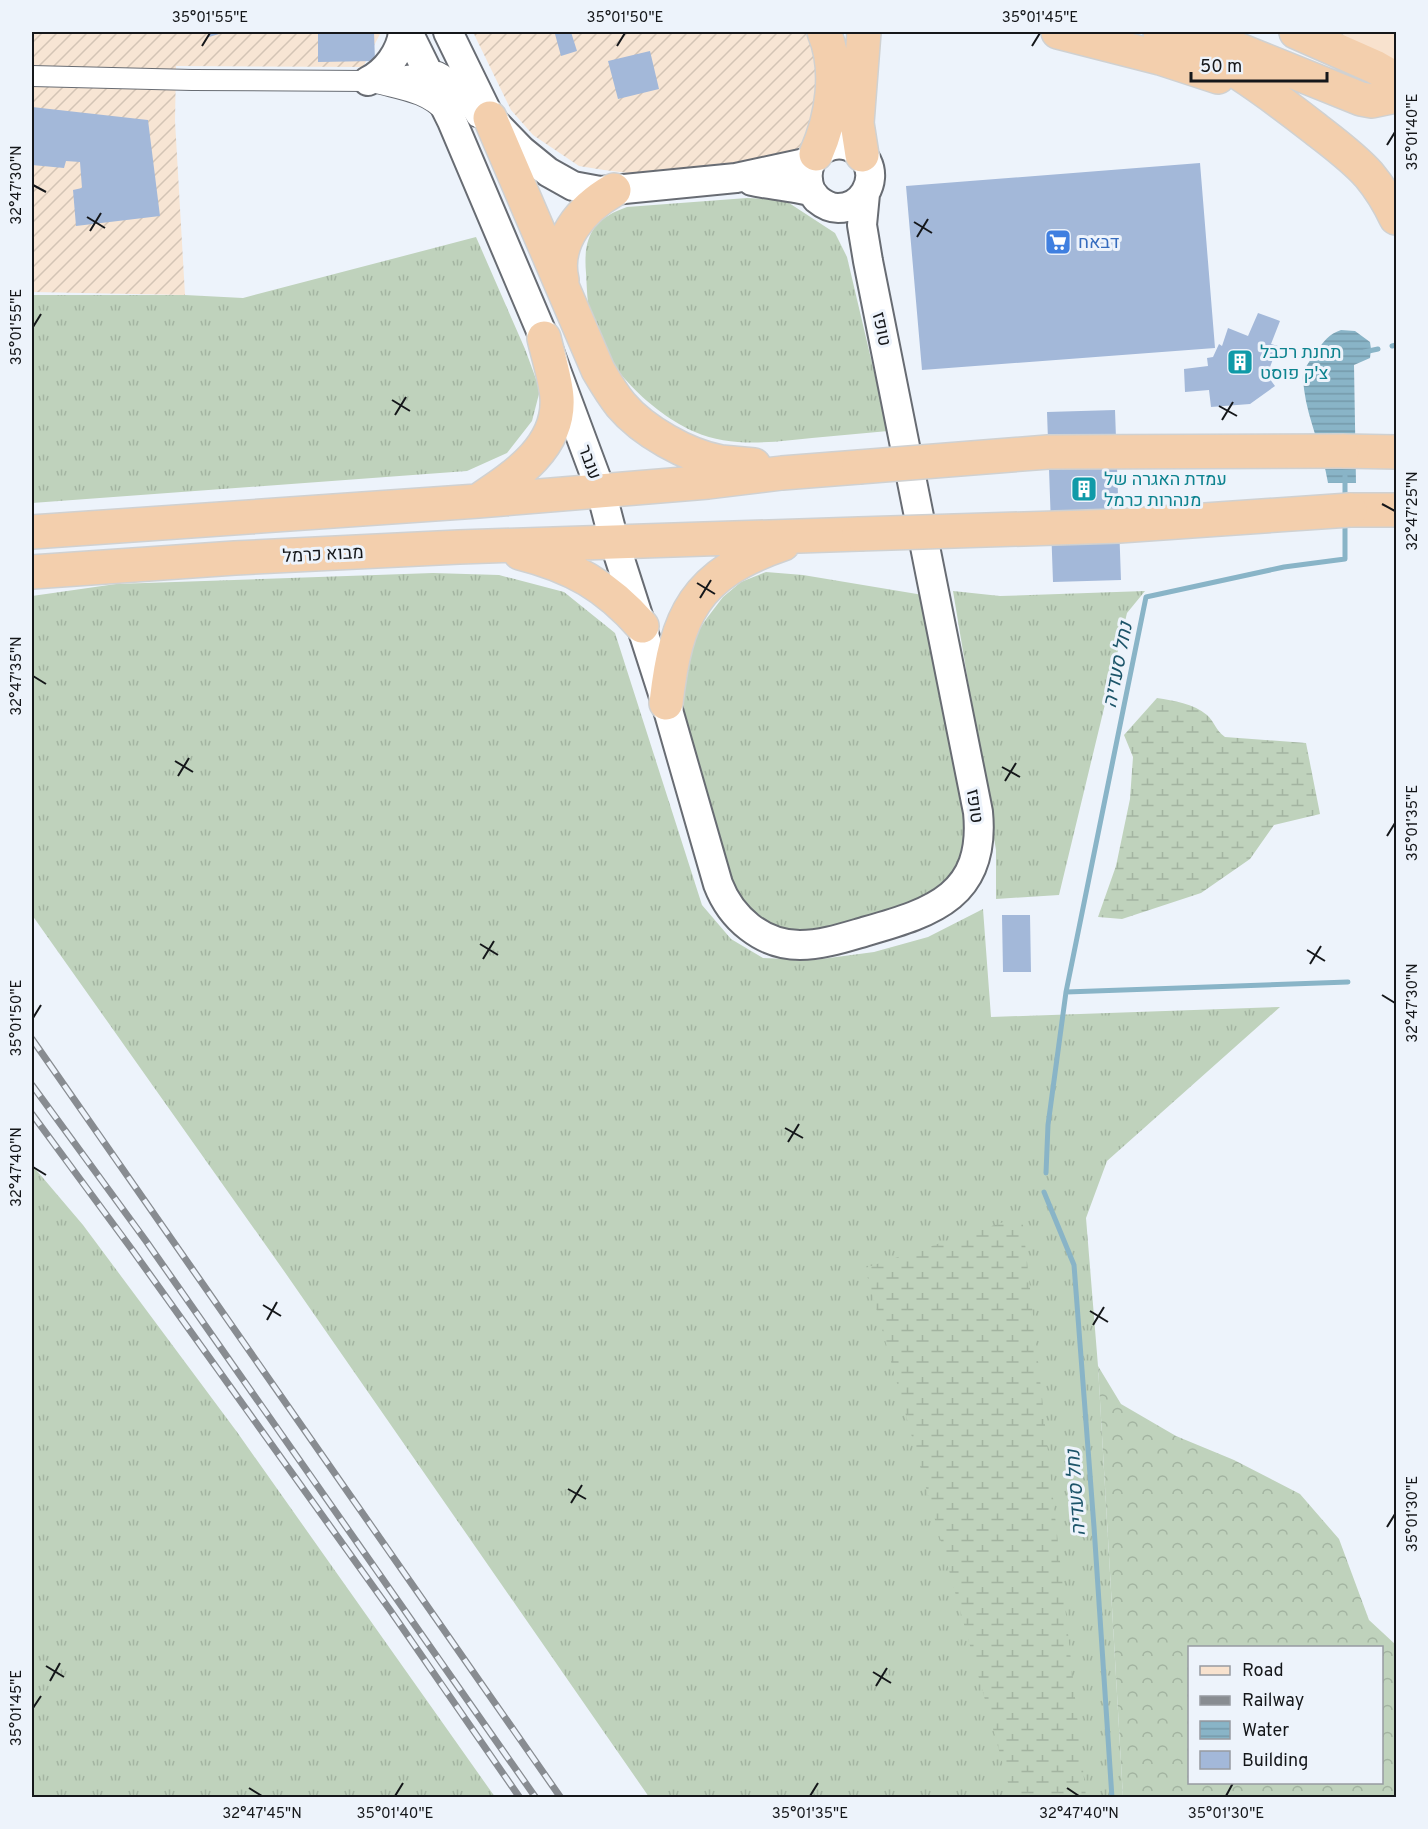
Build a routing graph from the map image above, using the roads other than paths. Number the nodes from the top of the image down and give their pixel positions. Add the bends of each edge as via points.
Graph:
1 (404, 32) edge
2 (408, 32) edge
3 (448, 32) edge
4 (824, 32) edge
5 (864, 32) edge
6 (1059, 32) edge
7 (1160, 32) edge
8 (1191, 32) edge
9 (1296, 32) edge
10 (1359, 32) edge
11 (1396, 52) edge
12 (428, 72) junction
13 (32, 76) edge
14 (1396, 79) edge
15 (368, 81) junction
16 (1396, 96) edge
17 (1290, 110) junction
18 (490, 118) junction
19 (452, 121) junction
20 (862, 154) junction
21 (813, 158) junction
22 (736, 178) junction
23 (520, 187) junction
24 (614, 190) junction
25 (865, 194) junction
26 (819, 199) junction
27 (1396, 218) edge
28 (868, 261) junction
29 (564, 291) junction
30 (544, 338) junction
31 (1396, 452) edge
32 (812, 470) junction
33 (601, 491) junction
34 (478, 501) junction
35 (1396, 510) edge
36 (32, 532) edge
37 (809, 535) junction
38 (614, 541) junction
39 (492, 546) junction
40 (32, 572) edge
41 (642, 626) junction
42 (666, 703) junction

1 - 15 street via 389,64
2 - 12 street, ענבר
3 - 18 street
4 - 21 highway via 832,92 822,139
5 - 20 highway via 857,123
6 - 17 highway via 1196,69 1254,91
7 - 17 highway via 1201,50
8 - 16 highway via 1361,99
9 - 14 highway
10 - 11 main road
12 - 15 street
12 - 19 street, ענבר
12 - 23 street via 445,75 461,93
13 - 15 street
15 - 19 street via 431,99
17 - 27 highway via 1361,167
18 - 23 highway
18 - 24 street via 521,150 560,180 573,186
19 - 30 street, ענבר
20 - 21 street via 854,148 833,145
20 - 25 street via 870,174
21 - 22 street
21 - 26 street via 807,183
22 - 24 street
22 - 26 street
23 - 29 highway
24 - 29 highway via 578,219 566,238 561,273
25 - 26 street via 848,207 837,208
25 - 28 street, טופז via 862,225
26 - 28 street via 841,219
28 - 42 street, טופז via 978,812 980,826 970,871 949,897 934,907 833,940 788,944 754,932 723,897
29 - 32 highway via 610,391 644,427 687,452 720,462
30 - 33 street, ענבר
30 - 34 highway via 557,397 550,434 521,471
31 - 32 highway, bridge via 1048,452
32 - 33 highway
33 - 34 highway
33 - 38 street, ענבר
34 - 36 highway
35 - 37 highway, מבוא כרמל, bridge via 1119,526
37 - 38 highway, מבוא כרמל
37 - 42 highway via 751,556 723,573 696,598 675,645
38 - 39 highway, מבוא כרמל
38 - 41 street, ענבר
39 - 40 highway, מבוא כרמל
39 - 41 highway via 549,560 574,571 615,598
41 - 42 street, ענבר

